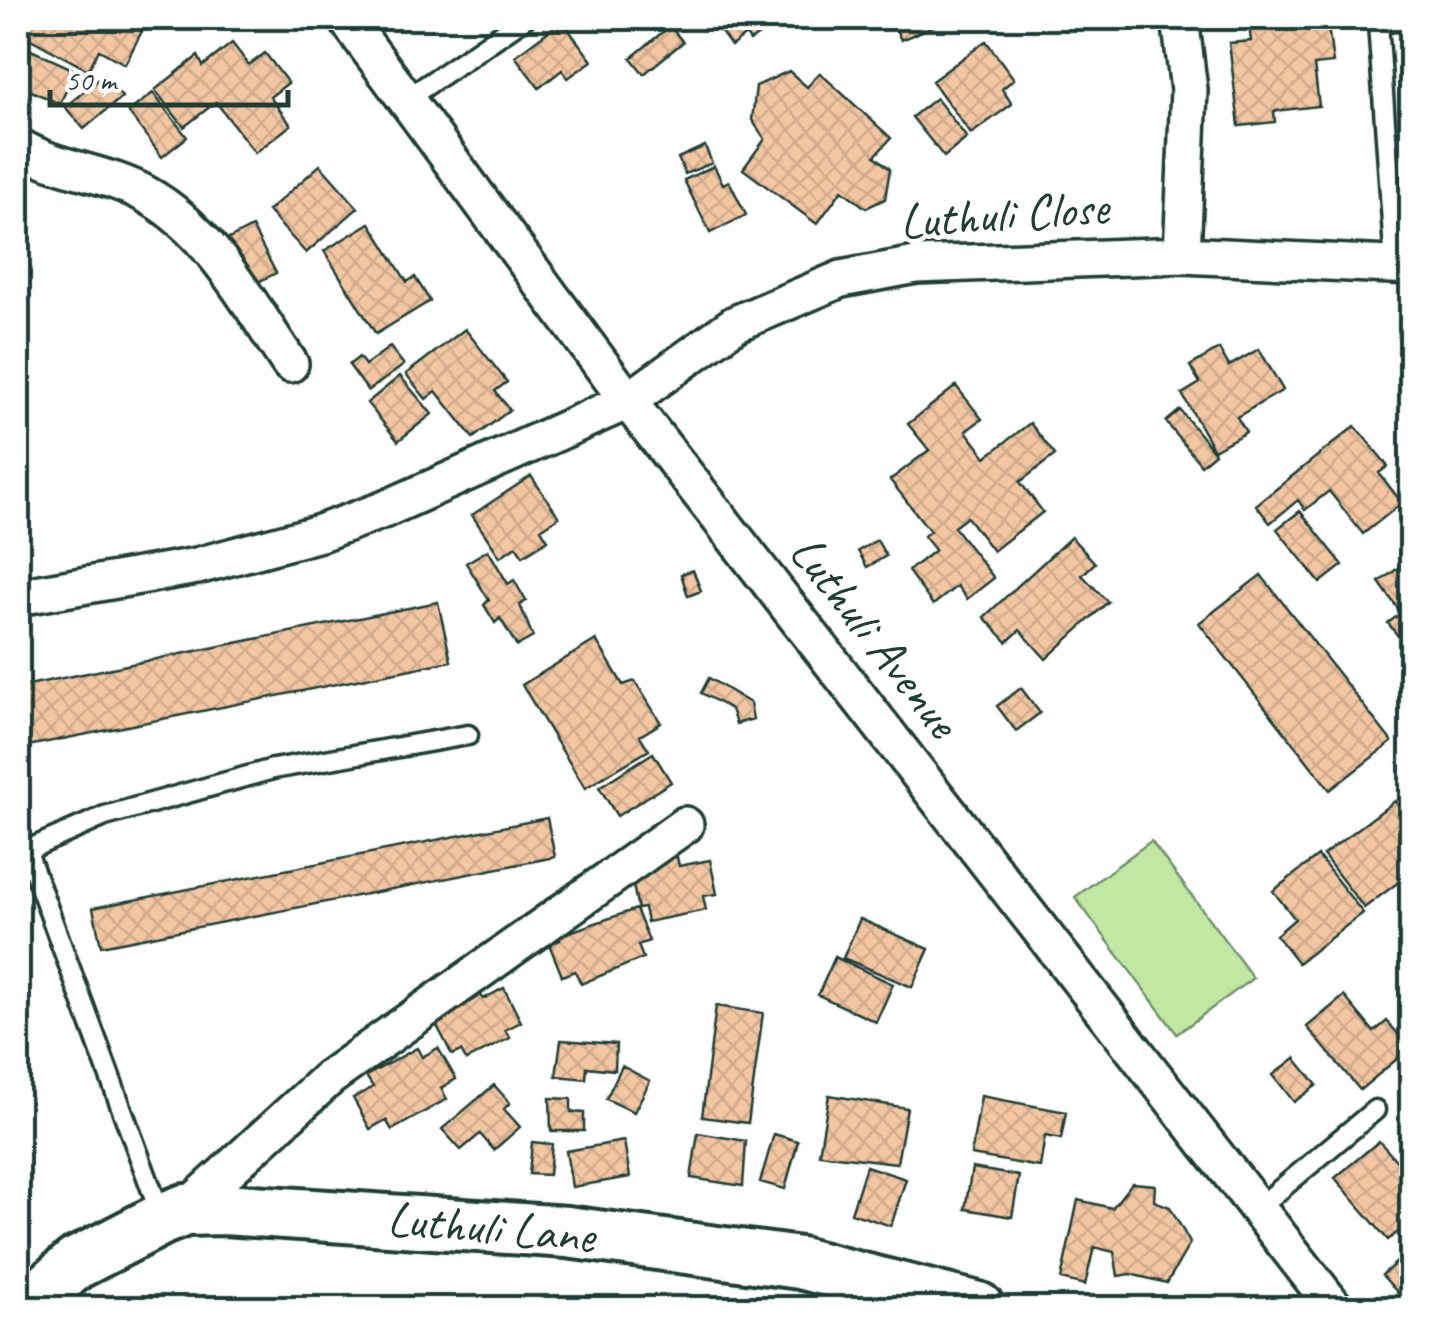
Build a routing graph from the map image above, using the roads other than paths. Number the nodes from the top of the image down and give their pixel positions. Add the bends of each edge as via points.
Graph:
1 (346, 18) edge
2 (525, 18) edge
3 (1180, 18) edge
4 (1412, 19) edge
5 (408, 98) junction
6 (18, 146) edge
7 (1182, 255) junction
8 (1403, 265) edge
9 (290, 364) dead end
10 (628, 400) junction
11 (18, 597) edge
12 (468, 735) dead end
13 (685, 826) dead end
14 (22, 851) edge
15 (1374, 1110) dead end
16 (1258, 1209) junction
17 (174, 1214) junction
18 (26, 1308) edge
19 (978, 1308) edge
20 (1335, 1308) edge

1 - 5 street, Luthuli Avenue
2 - 5 lane
3 - 7 street, Luthuli Close via 1189,90
4 - 8 lane via 1378,23
5 - 10 street, Luthuli Avenue
6 - 9 street via 148,195 189,227
7 - 8 street
7 - 10 street, Luthuli Close via 932,264 841,280 735,324
10 - 11 street, Luthuli Close via 320,533 197,566
10 - 16 street, Luthuli Avenue
12 - 14 lane via 273,770 105,816
13 - 17 street via 330,1078
14 - 17 lane
15 - 16 lane
16 - 20 street, Luthuli Avenue
17 - 18 street, Luthuli Lane via 74,1264
17 - 19 street, Luthuli Lane via 360,1216 567,1232 800,1263

